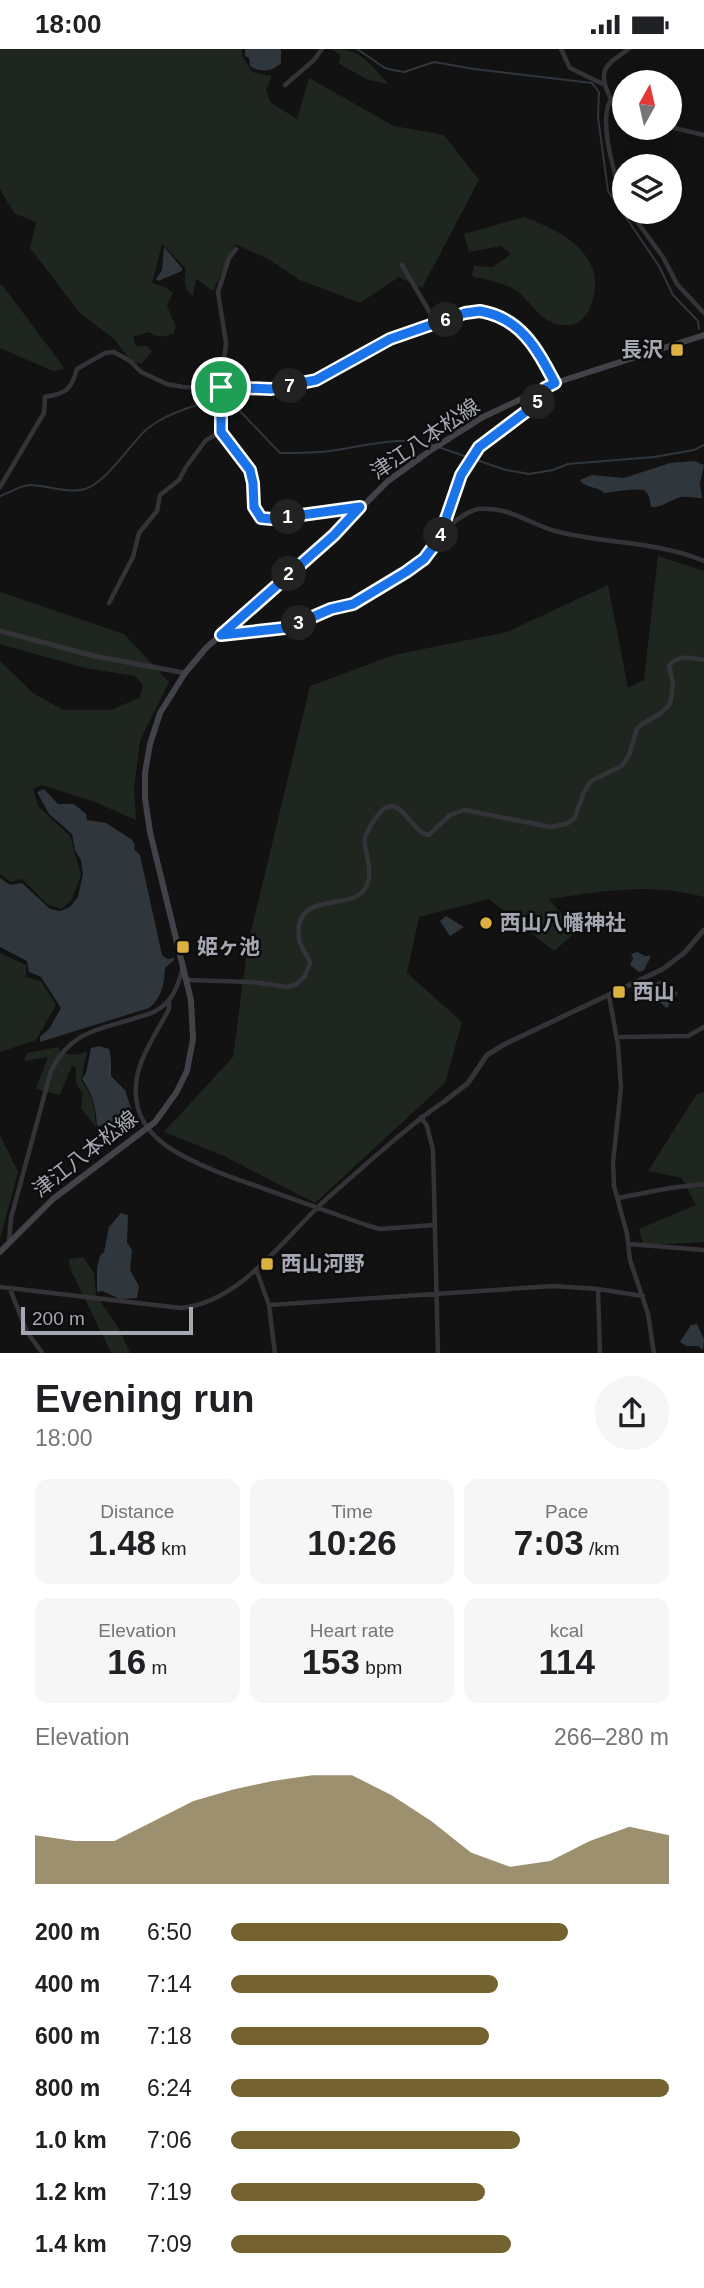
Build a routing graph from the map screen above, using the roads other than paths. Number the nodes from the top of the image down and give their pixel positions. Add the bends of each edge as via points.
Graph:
1 (321, 49) edge
2 (561, 49) edge
3 (629, 49) edge
4 (603, 84) junction
5 (285, 85) dead end
6 (611, 99) joint
7 (682, 130) edge
8 (704, 135) edge
9 (612, 154) edge
10 (640, 224) edge
11 (236, 249) dead end
12 (402, 265) dead end
13 (704, 313) edge
14 (436, 323) junction
15 (704, 335) edge
16 (555, 383) junction
17 (221, 387) junction
18 (545, 388) junction
19 (221, 432) junction
20 (0, 487) edge
21 (360, 507) junction
22 (444, 529) junction
23 (704, 561) edge
24 (109, 603) dead end
25 (0, 631) edge
26 (221, 635) junction
27 (704, 660) edge
28 (185, 673) junction
29 (704, 930) edge
30 (184, 967) junction
31 (187, 980) junction
32 (609, 996) junction
33 (169, 1000) junction
34 (704, 1027) edge
35 (621, 1037) dead end
36 (445, 1101) joint
37 (421, 1117) junction
38 (148, 1128) junction
39 (704, 1184) edge
40 (618, 1199) junction
41 (317, 1208) junction
42 (434, 1225) junction
43 (9, 1244) junction
44 (629, 1244) junction
45 (704, 1250) edge
46 (0, 1252) edge
47 (256, 1269) junction
48 (0, 1287) edge
49 (9, 1289) junction
50 (598, 1289) junction
51 (436, 1293) junction
52 (643, 1296) junction
53 (269, 1305) junction
54 (43, 1353) edge
55 (275, 1353) edge
56 (438, 1353) edge
57 (600, 1353) edge
58 (654, 1353) edge

1 - 5 street
2 - 4 street via 570,68
3 - 4 street via 604,70
4 - 6 street
6 - 9 street via 607,130
7 - 8 street
10 - 13 street via 677,284
11 - 17 street via 218,292 226,343
12 - 14 street
14 - 16 street via 474,311 498,316 536,347
14 - 17 street via 384,342 316,380 271,389
15 - 16 main road, 津江八本松線
16 - 18 main road, 津江八本松線
17 - 19 street
17 - 20 street via 167,384 141,372 120,354 105,353 77,369 73,385 62,394 45,397 44,413
18 - 21 main road, 津江八本松線 via 431,450
18 - 22 street via 536,404 479,447 467,463
19 - 21 street via 250,470 254,507 261,518
19 - 24 street via 206,440 179,480 160,495 157,511 139,533 133,557
21 - 26 main road, 津江八本松線
22 - 23 street via 468,512 498,510 557,531 669,549
22 - 26 street via 424,559 353,604 285,628
25 - 28 street via 94,656
26 - 28 main road, 津江八本松線
27 - 31 street via 673,660 669,666 673,684 670,704 640,725 622,766 592,781 574,819 566,824 551,827 464,810 442,821 429,835 406,813 386,809 365,837 370,864 363,892 314,906 305,913 299,941 310,963 297,984
28 - 30 main road, 津江八本松線 via 160,713 145,773 150,832
29 - 32 street via 663,969
30 - 31 main road, 津江八本松線
30 - 33 street
31 - 38 main road, 津江八本松線 via 193,1016 189,1063 180,1086
32 - 36 street via 487,1055 468,1083
32 - 40 street via 621,1087 613,1163
33 - 38 street via 137,1079 138,1108
33 - 43 street via 157,1011 82,1035 60,1054 14,1206
34 - 35 street via 688,1036
36 - 37 street
37 - 41 street
37 - 42 street via 433,1150
38 - 41 street via 172,1150
38 - 43 main road, 津江八本松線 via 52,1199
39 - 40 street
40 - 44 street
41 - 42 street via 380,1229
41 - 47 street
42 - 51 street
43 - 46 main road, 津江八本松線
44 - 45 street
44 - 52 street
47 - 49 street via 215,1299 181,1308
47 - 53 street
48 - 49 street
49 - 54 street via 27,1332
50 - 51 street via 555,1286
50 - 52 street
50 - 57 street
51 - 53 street
51 - 56 street
52 - 58 street
53 - 55 street

